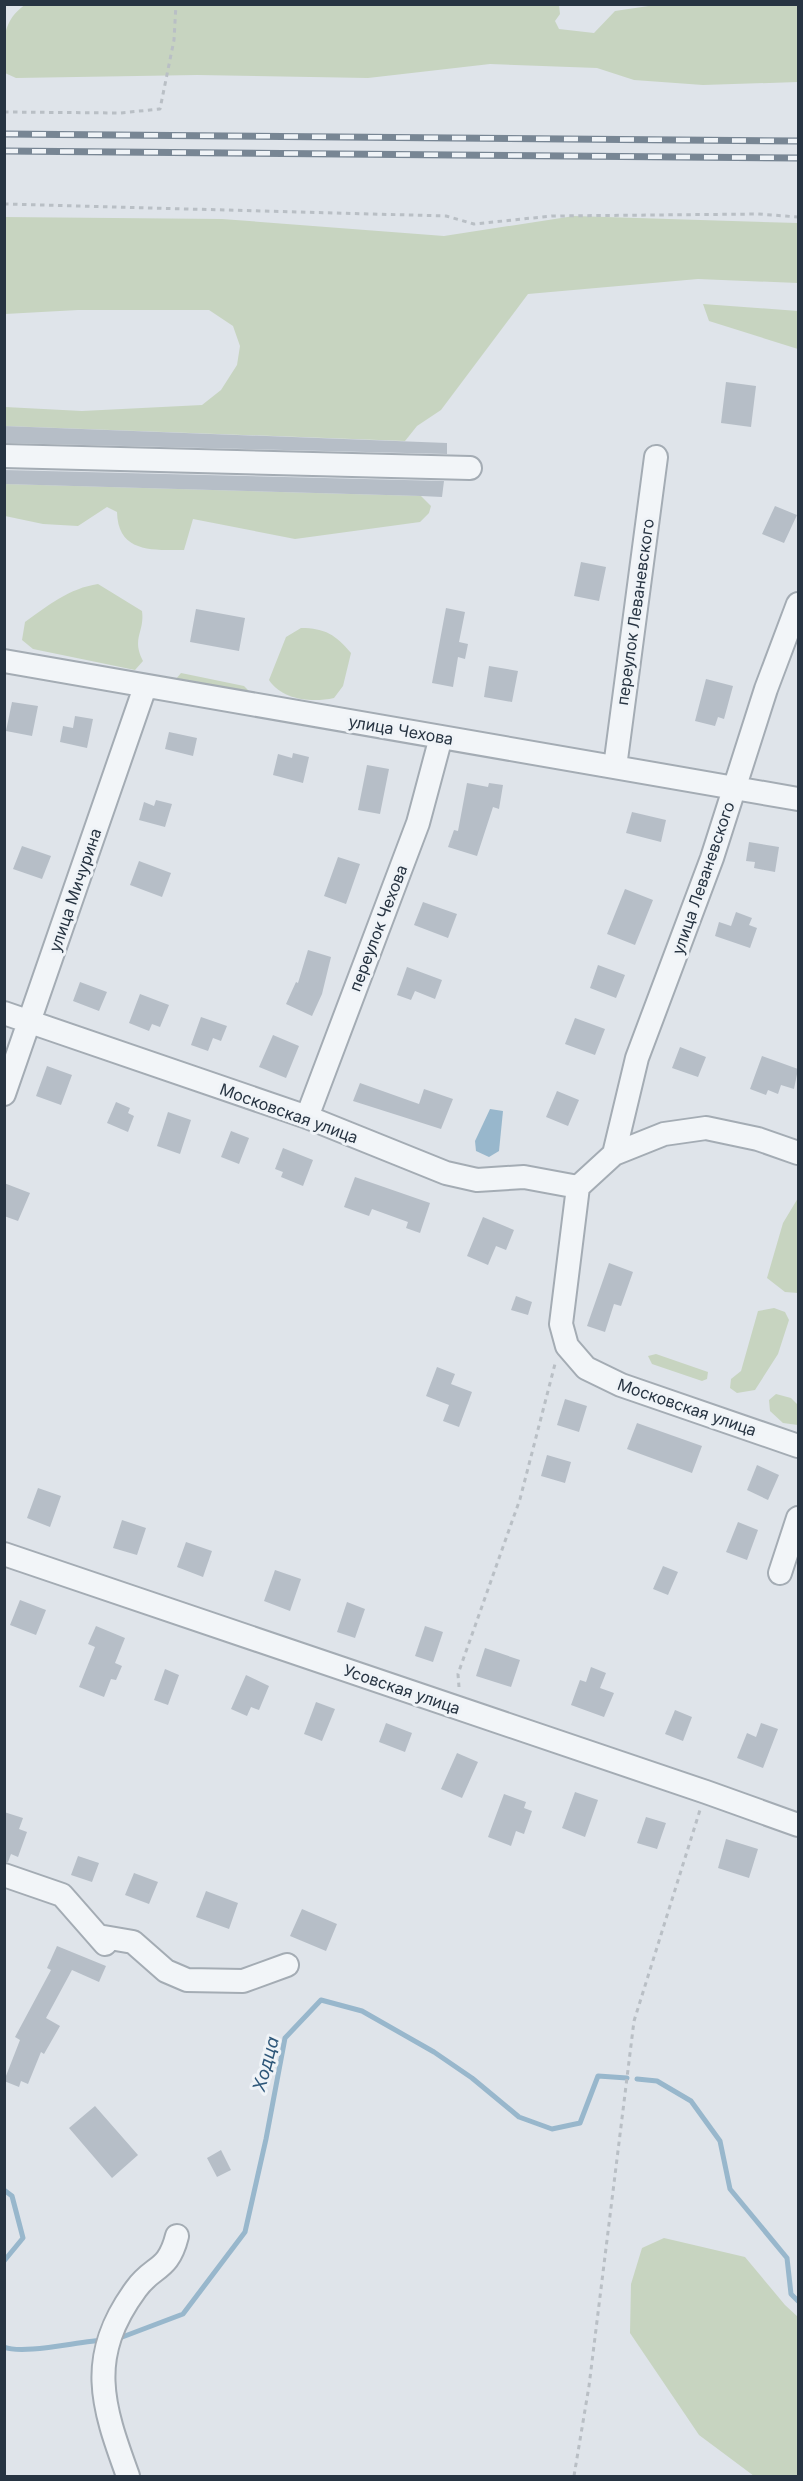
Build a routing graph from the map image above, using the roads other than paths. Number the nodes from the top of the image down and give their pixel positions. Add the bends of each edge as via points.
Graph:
1 (4, 456) edge
2 (656, 457) dead end
3 (470, 468) dead end
4 (798, 604) edge
5 (4, 661) edge
6 (145, 687) junction
7 (441, 737) junction
8 (615, 767) junction
9 (734, 788) junction
10 (798, 799) edge
11 (4, 1013) edge
12 (30, 1022) junction
13 (4, 1094) edge
14 (307, 1117) junction
15 (798, 1153) edge
16 (614, 1154) junction
17 (578, 1187) junction
18 (798, 1446) edge
19 (798, 1518) edge
20 (4, 1554) edge
21 (780, 1573) dead end
22 (798, 1826) edge
23 (4, 1875) edge
24 (287, 1965) dead end
25 (177, 2236) dead end
26 (128, 2476) edge

1 - 3 street
2 - 8 street, переулок Леваневского
4 - 9 street, улица Леваневского
5 - 6 street, улица Чехова
6 - 7 street, улица Чехова
6 - 12 street, улица Мичурина
7 - 8 street, улица Чехова
7 - 14 street, переулок Чехова via 418,823
8 - 9 street, улица Чехова
9 - 10 street, улица Чехова
9 - 16 street, улица Леваневского via 637,1058
11 - 12 street, Московская улица
12 - 13 street, улица Мичурина
12 - 14 street, Московская улица
14 - 17 street, Московская улица via 446,1173 477,1180 524,1177
15 - 16 street via 758,1139 706,1128 664,1134
16 - 17 street
17 - 18 street, Московская улица via 561,1324 567,1346 586,1368 621,1385
19 - 21 street
20 - 22 street, Усовская улица
23 - 24 street via 62,1895 101,1940 133,1942 166,1971 187,1980 243,1981
25 - 26 street via 172,2256 136,2288 113,2329 101,2379 106,2417

